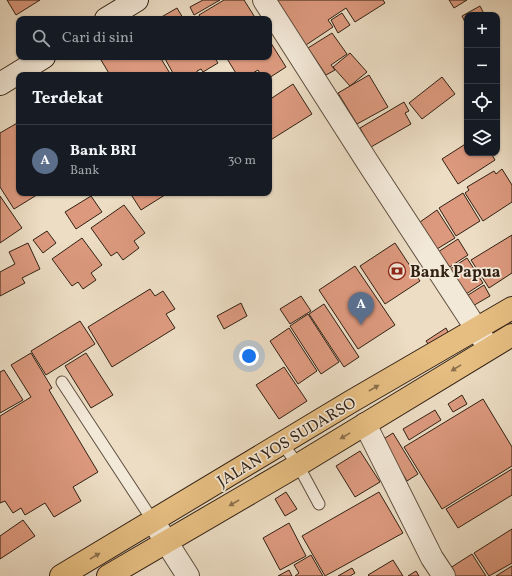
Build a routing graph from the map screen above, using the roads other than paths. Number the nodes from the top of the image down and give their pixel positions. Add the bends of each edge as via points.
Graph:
1 (137, 0) edge
2 (264, 0) edge
3 (111, 16) edge
4 (39, 60) edge
5 (20, 72) edge
6 (16, 74) edge
7 (0, 84) edge
8 (512, 308) edge
9 (477, 328) junction
10 (512, 335) edge
11 (489, 348) junction
12 (62, 382) dead end
13 (365, 424) junction
14 (282, 443) junction
15 (298, 465) junction
16 (319, 504) dead end
17 (153, 521) junction
18 (167, 542) junction
19 (61, 576) edge
20 (108, 576) edge
21 (188, 576) edge
22 (444, 576) edge

1 - 3 street
2 - 9 street
4 - 5 street
6 - 7 street
8 - 9 highway, JALAN YOS SUDARSO
9 - 11 street
14 -> 9 highway, JALAN YOS SUDARSO
10 - 11 highway, JALAN YOS SUDARSO
11 -> 13 highway, JALAN YOS SUDARSO
12 - 17 lane
13 -> 15 highway, JALAN YOS SUDARSO
13 - 22 street via 432,558
14 - 15 lane
14 - 17 highway, JALAN YOS SUDARSO
15 - 16 lane
15 -> 18 highway, JALAN YOS SUDARSO
17 - 18 street
19 -> 17 highway, JALAN YOS SUDARSO
18 - 20 highway, JALAN YOS SUDARSO
18 - 21 street

